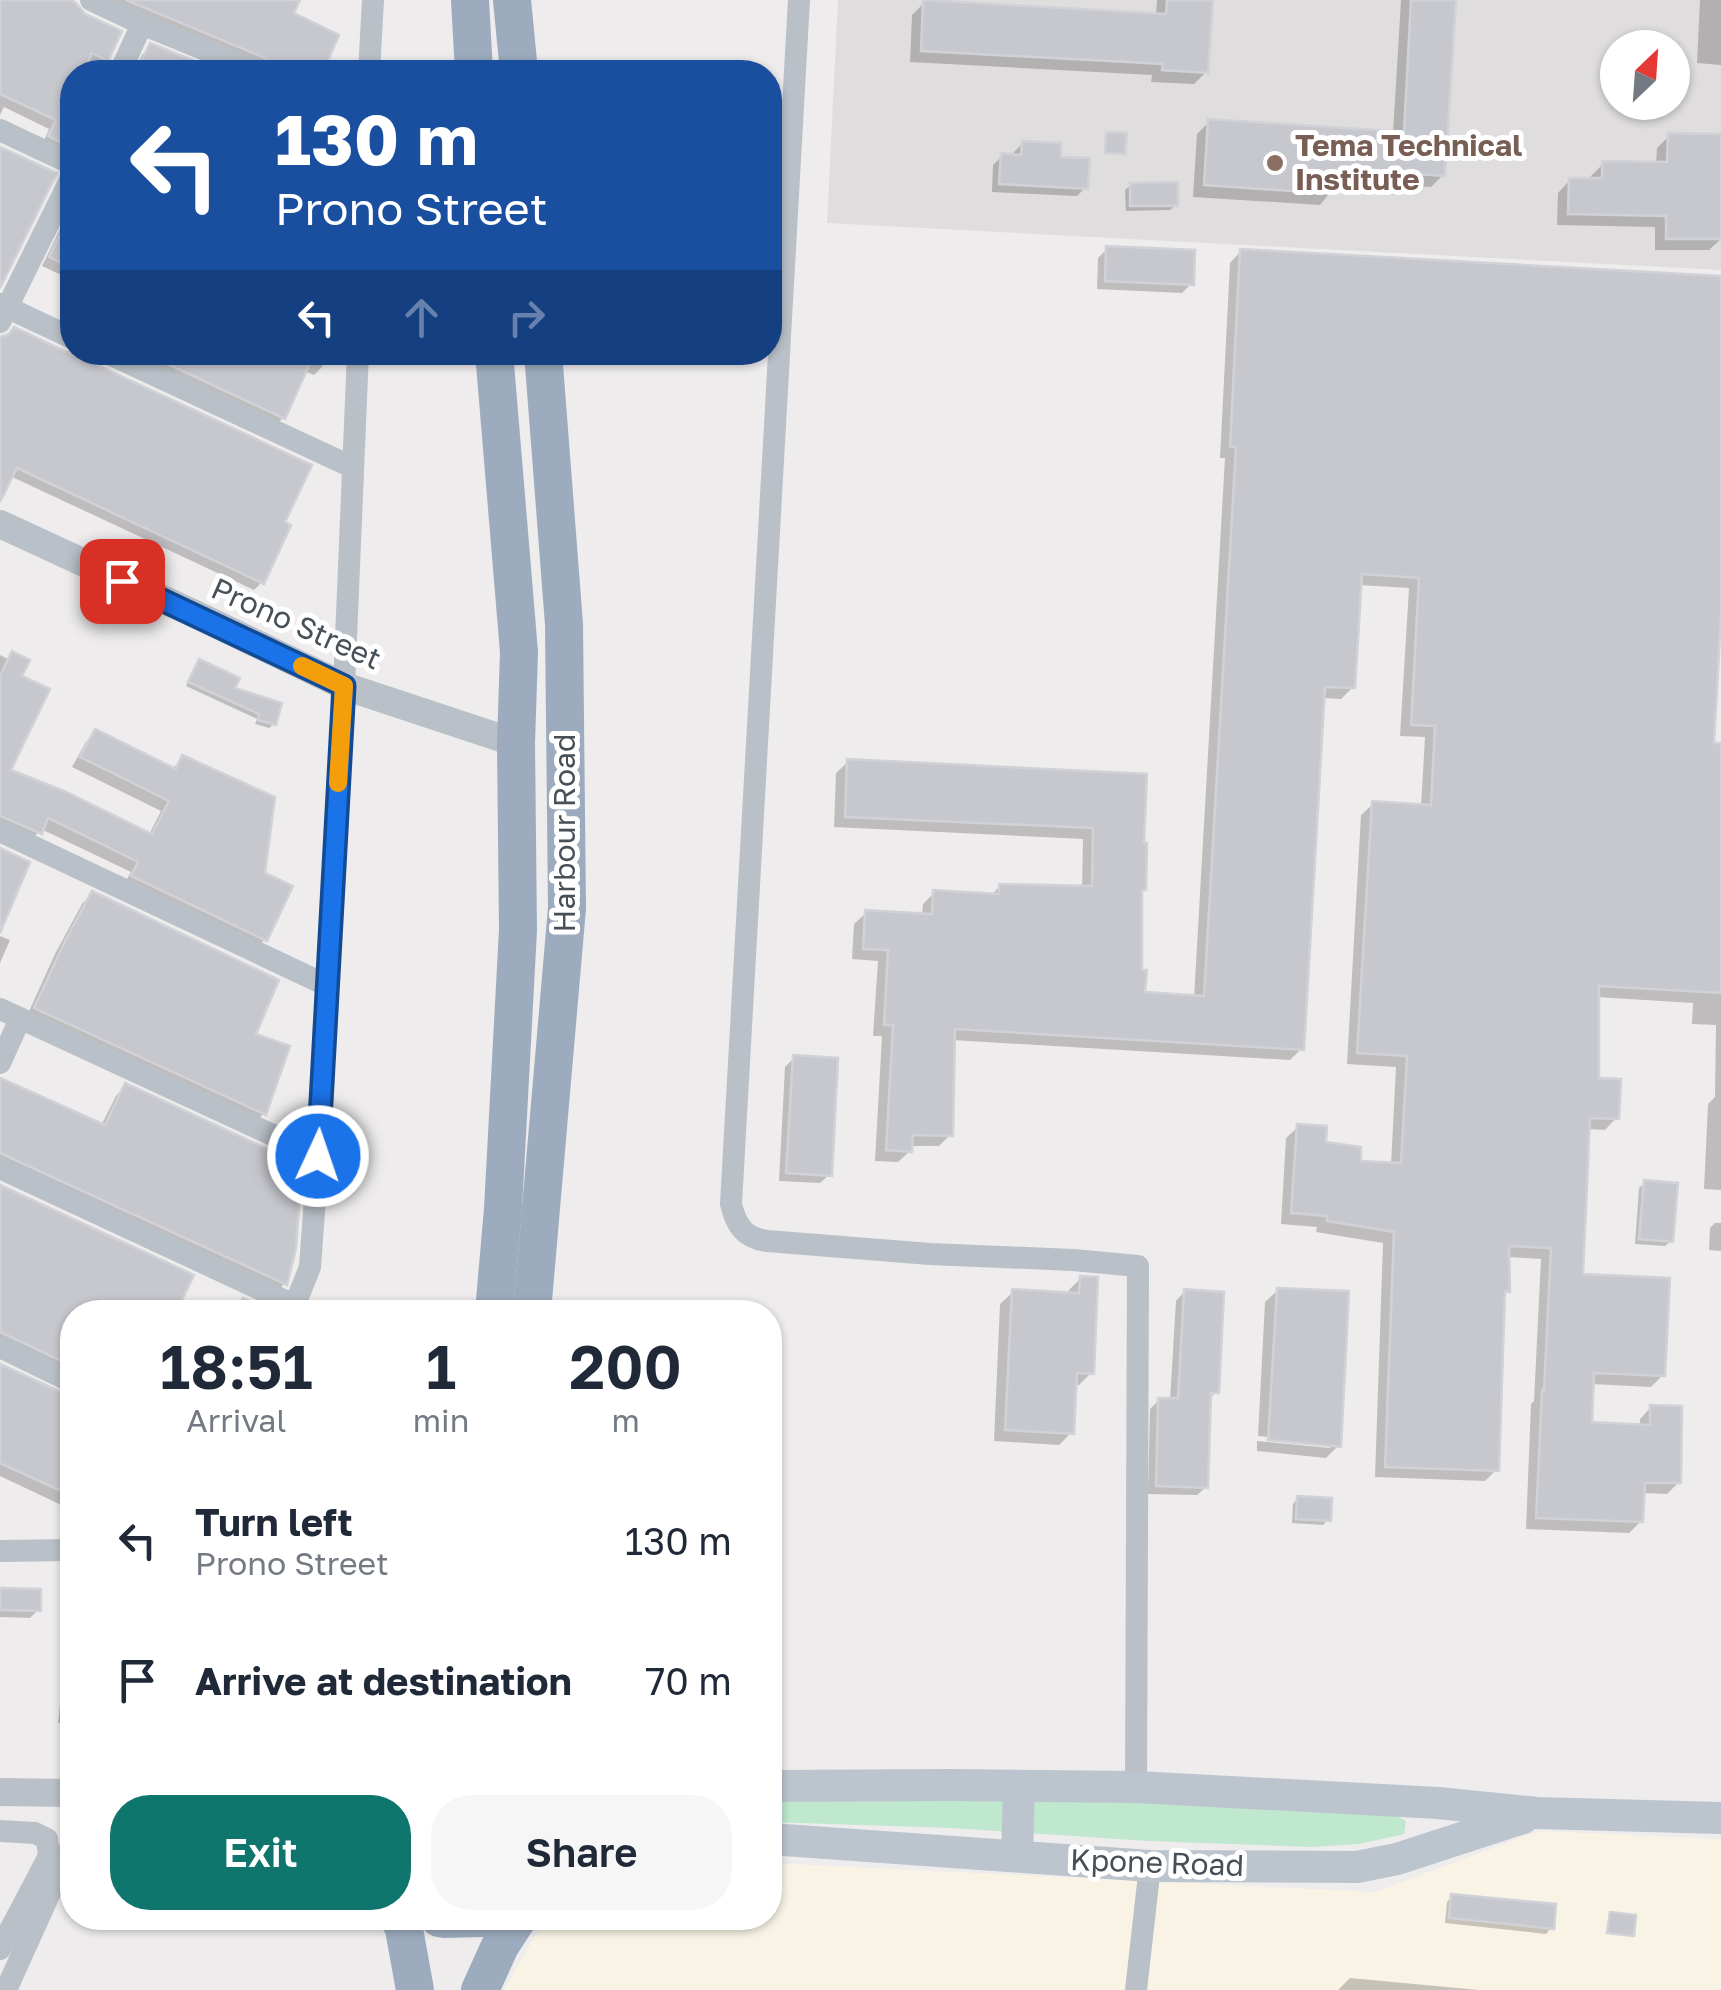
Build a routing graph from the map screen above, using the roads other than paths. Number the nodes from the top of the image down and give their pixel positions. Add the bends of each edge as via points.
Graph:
1 (91, 0) edge
2 (373, 0) edge
3 (470, 0) edge
4 (512, 0) edge
5 (799, 0) edge
6 (142, 24) junction
7 (126, 60) edge
8 (229, 60) edge
9 (370, 60) edge
10 (473, 60) edge
11 (517, 60) edge
12 (0, 130) edge
13 (60, 158) edge
14 (782, 178) edge
15 (60, 199) edge
16 (2, 311) edge
17 (60, 333) edge
18 (133, 365) edge
19 (357, 365) edge
20 (495, 365) edge
21 (544, 365) edge
22 (771, 365) edge
23 (352, 467) junction
24 (0, 524) edge
25 (344, 686) junction
26 (516, 743) junction
27 (0, 831) edge
28 (326, 985) junction
29 (10, 1014) edge
30 (0, 1063) edge
31 (318, 1156) junction
32 (0, 1168) edge
33 (275, 1300) edge
34 (298, 1300) edge
35 (495, 1300) edge
36 (533, 1300) edge
37 (0, 1347) edge
38 (60, 1376) edge
39 (60, 1550) edge
40 (0, 1551) edge
41 (782, 1786) edge
42 (1019, 1787) junction
43 (1136, 1787) junction
44 (0, 1792) edge
45 (60, 1793) edge
46 (1537, 1813) junction
47 (1721, 1818) edge
48 (0, 1831) edge
49 (782, 1840) edge
50 (1017, 1856) junction
51 (1150, 1866) junction
52 (60, 1871) edge
53 (404, 1930) edge
54 (510, 1930) edge
55 (0, 1949) edge
56 (6, 1990) edge
57 (415, 1990) edge
58 (480, 1990) edge
59 (1136, 1990) edge

1 - 6 street
2 - 9 street
3 - 10 highway
4 - 11 highway
5 - 14 street
6 - 7 street
6 - 8 street
12 - 13 street
15 - 16 street
16 - 17 street
18 - 23 street
19 - 23 street
20 - 26 highway, Harbour Road via 519,652
21 - 36 highway, Harbour Road via 564,624 567,908
22 - 43 street via 735,1220 767,1242 1138,1266
23 - 25 street
24 - 25 street, Prono Street
25 - 26 street, Prono Street
25 - 28 street
26 - 35 highway, Harbour Road via 518,930
27 - 28 street
28 - 31 street
29 - 30 street
29 - 31 street
31 - 34 street via 310,1268
32 - 33 street
37 - 38 street
39 - 40 street
41 - 42 main road, Kpone Road
42 - 43 main road, Kpone Road
42 - 50 main road
43 - 46 main road, Kpone Road
44 - 45 street
46 - 47 main road, Kpone Road
46 - 51 main road, Kpone Road via 1376,1864
48 - 55 street via 41,1834 49,1849
49 - 50 main road, Kpone Road
50 - 51 main road, Kpone Road
51 - 59 street
52 - 56 street
53 - 57 highway
54 - 58 highway

